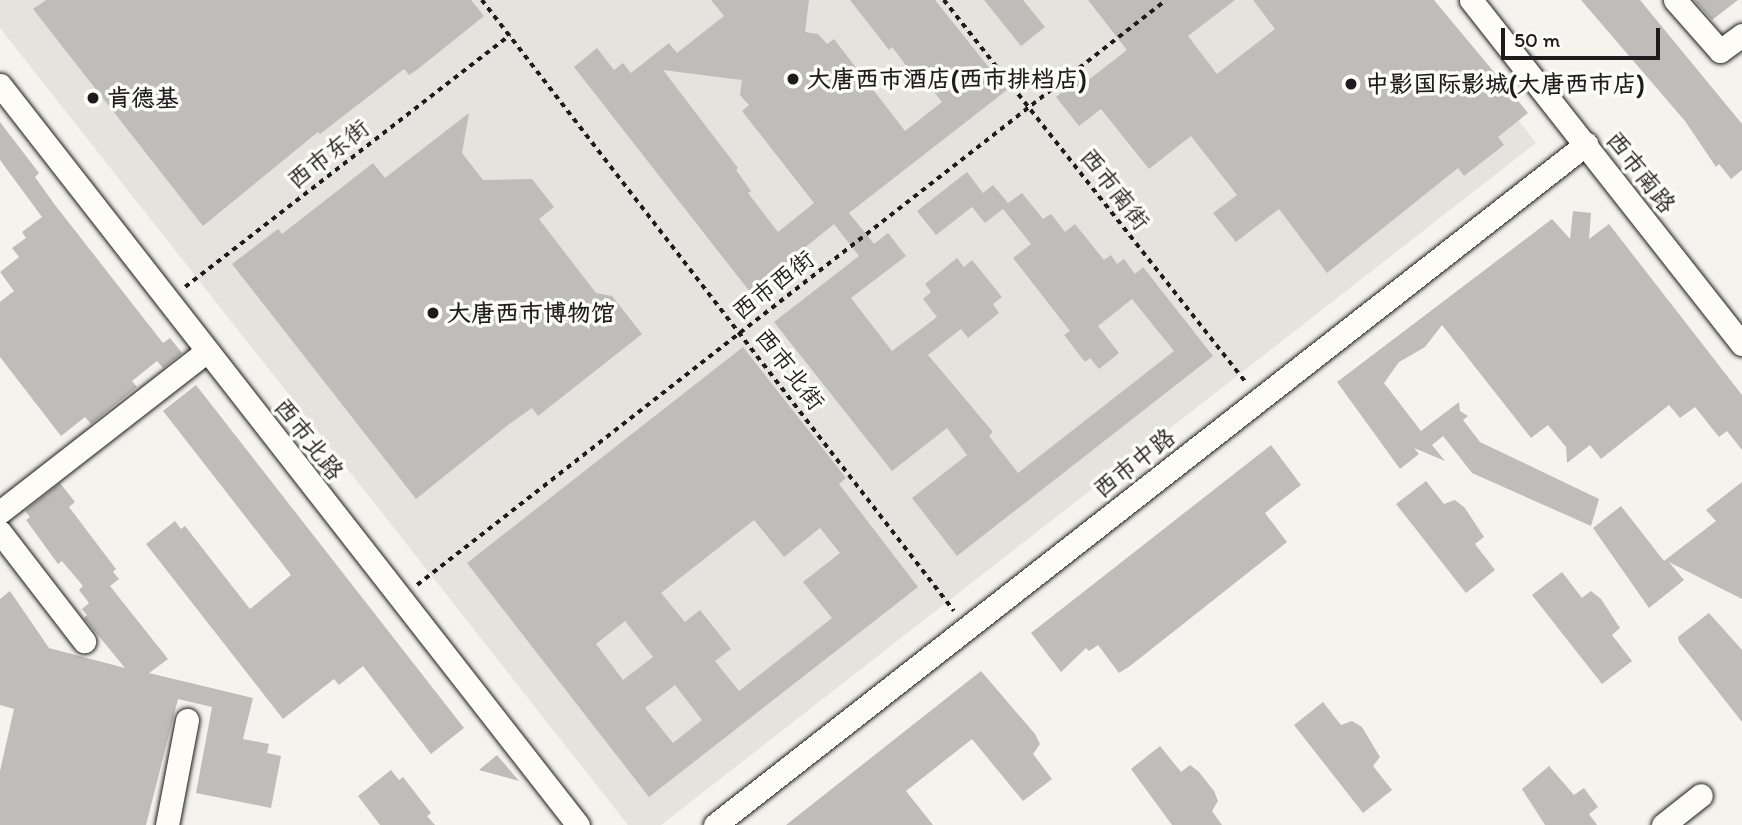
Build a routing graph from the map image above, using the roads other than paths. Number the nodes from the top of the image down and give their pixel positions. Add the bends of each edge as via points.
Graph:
1 (1471, 0) edge
2 (1675, 0) edge
3 (1742, 35) edge
4 (0, 85) edge
5 (1586, 144) junction
6 (1742, 344) edge
7 (207, 351) junction
8 (0, 512) edge
9 (0, 532) edge
10 (84, 641) dead end
11 (187, 720) dead end
12 (1700, 794) dead end
13 (167, 825) edge
14 (578, 825) edge
15 (715, 825) edge
16 (1663, 825) edge

1 - 5 street, 西市南路
2 - 3 street via 1720,51
4 - 7 street, 西市北路
5 - 6 street, 西市南路
5 - 15 street, 西市中路
7 - 8 street
7 - 14 street, 西市北路
9 - 10 street
11 - 13 street
12 - 16 street

